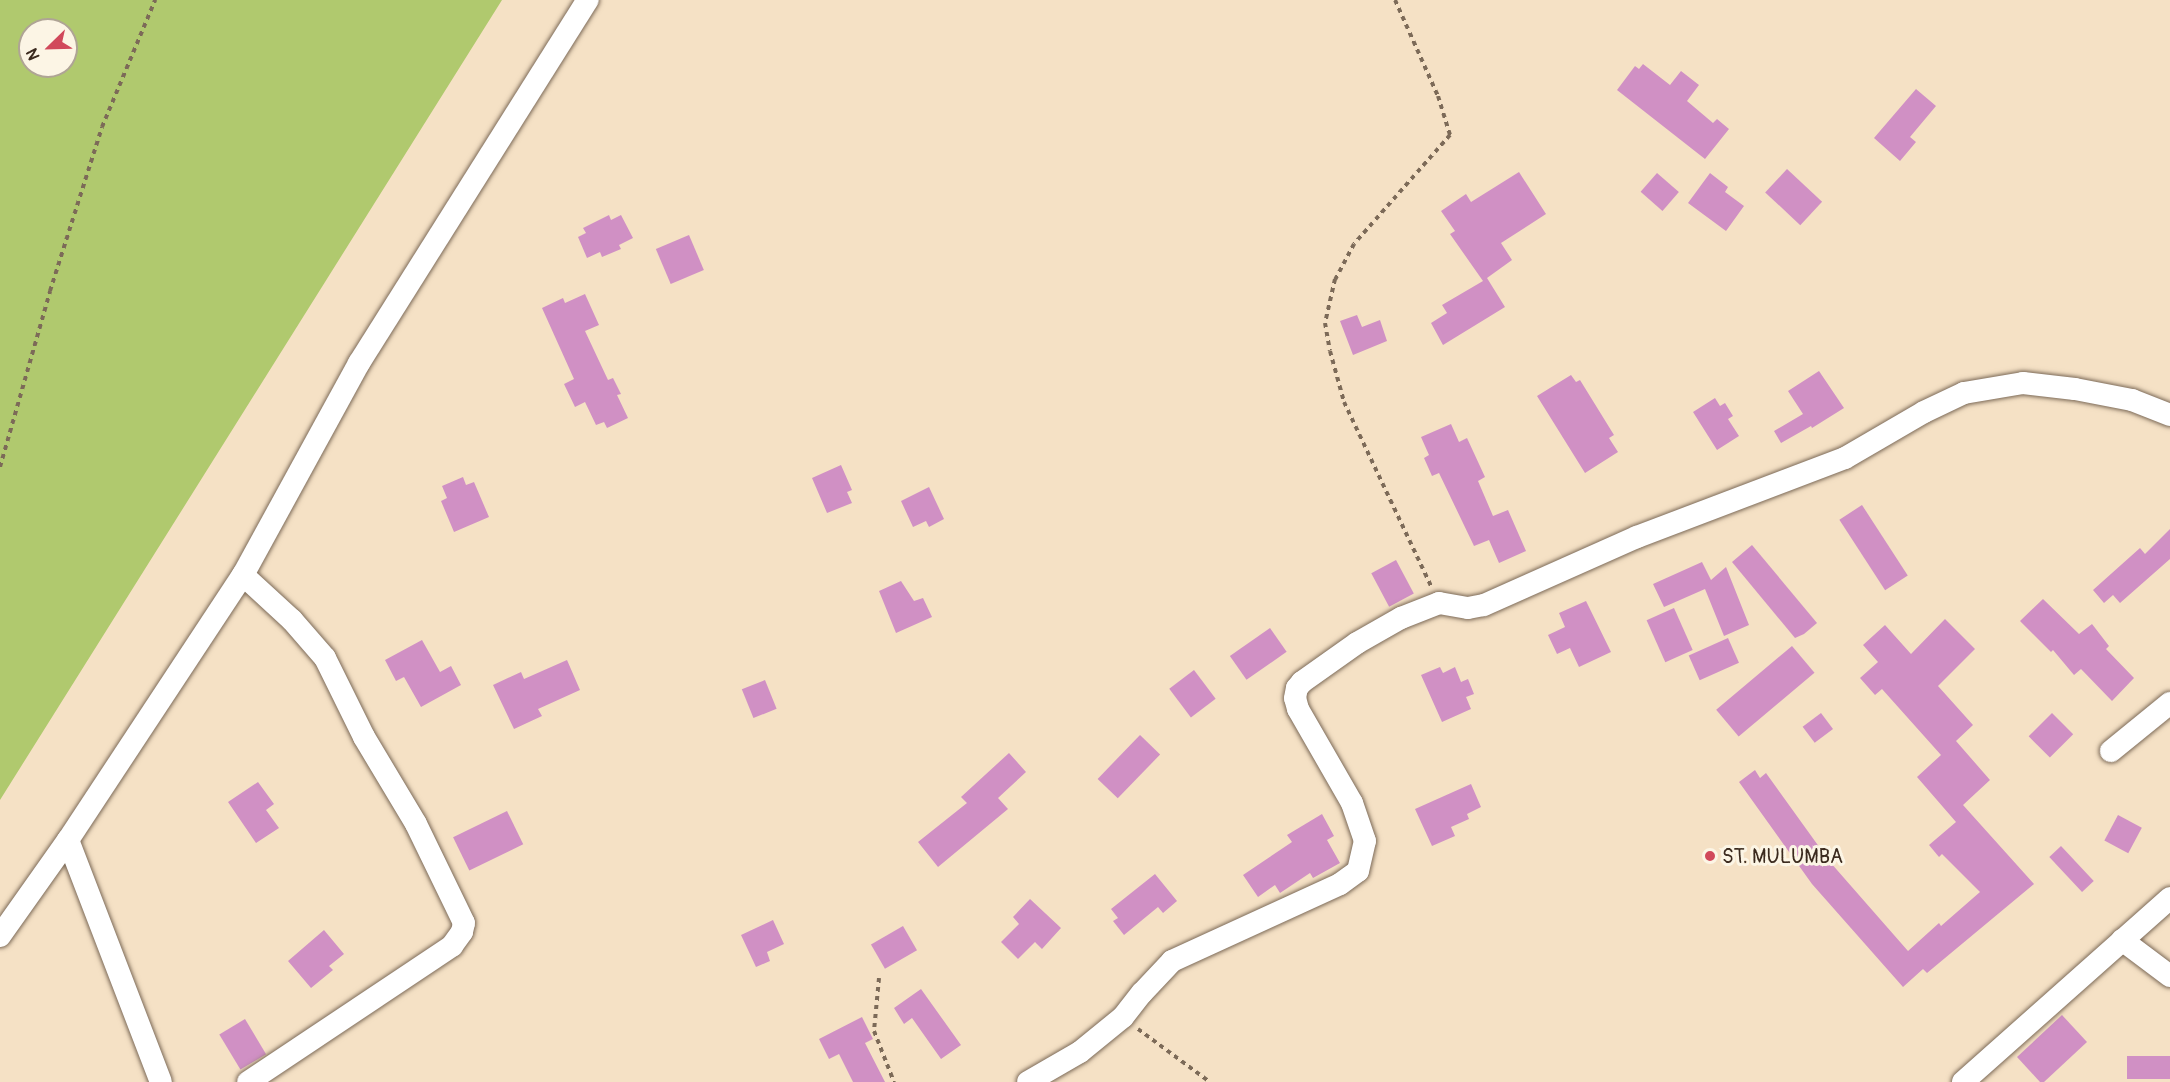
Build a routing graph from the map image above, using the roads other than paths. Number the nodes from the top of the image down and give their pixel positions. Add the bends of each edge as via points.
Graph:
1 (588, 0) edge
2 (2170, 415) edge
3 (243, 575) junction
4 (2170, 703) edge
5 (2111, 751) dead end
6 (68, 840) junction
7 (2170, 898) edge
8 (0, 936) edge
9 (2122, 940) junction
10 (2170, 976) edge
11 (161, 1082) edge
12 (248, 1082) edge
13 (1028, 1082) edge
14 (1964, 1082) edge

1 - 3 street via 358,363
2 - 13 street via 2132,400 2023,383 1964,393 1924,411 1845,458 1637,537 1484,605 1468,608 1439,603 1366,638 1302,682 1295,698 1352,803 1365,841 1358,871 1340,884 1172,961 1123,1017 1080,1052
3 - 6 street
3 - 12 street via 292,620 325,658 364,737 416,824 464,923 452,946
4 - 5 street
6 - 8 street
6 - 11 street
7 - 9 street
9 - 10 street
9 - 14 street

